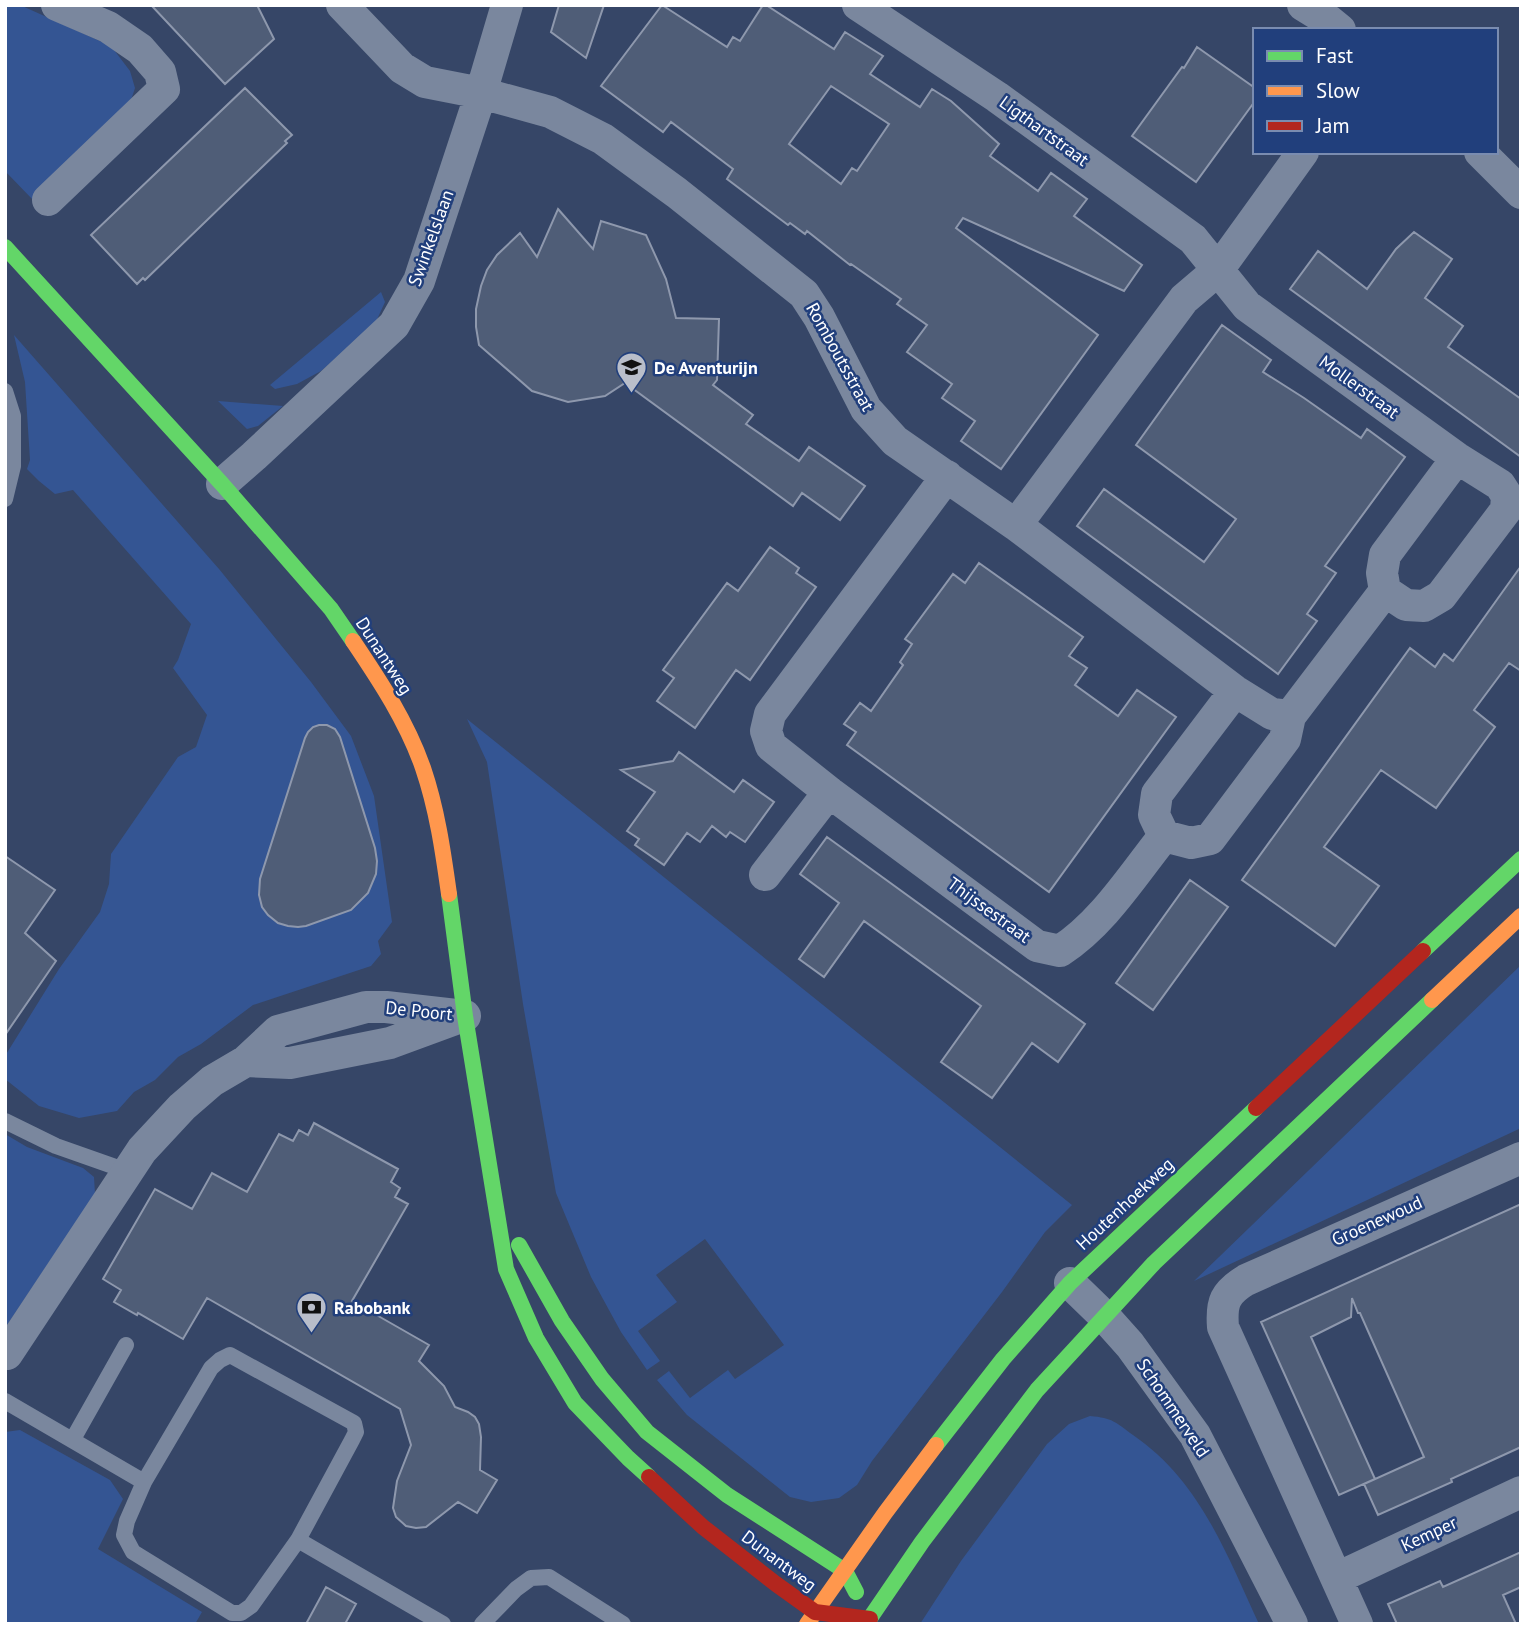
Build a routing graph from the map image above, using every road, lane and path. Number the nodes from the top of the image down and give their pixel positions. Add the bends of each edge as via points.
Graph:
1 (57, 5) edge
2 (342, 5) edge
3 (507, 5) edge
4 (858, 5) edge
5 (1303, 5) edge
6 (1338, 28) edge
7 (481, 93) junction
8 (1302, 154) edge
9 (1482, 154) edge
10 (1521, 193) edge
11 (48, 200) dead end
12 (5, 247) edge
13 (1218, 270) junction
14 (5, 391) edge
15 (9, 413) edge
16 (1457, 458) junction
17 (947, 476) junction
18 (222, 484) junction
19 (5, 499) edge
20 (1016, 525) junction
21 (1385, 591) junction
22 (1235, 691) junction
23 (1290, 716) junction
24 (829, 792) junction
25 (1164, 836) junction
26 (1521, 859) edge
27 (765, 876) dead end
28 (1521, 916) edge
29 (465, 1016) junction
30 (5, 1121) edge
31 (1521, 1158) edge
32 (127, 1171) junction
33 (495, 1200) junction
34 (1070, 1283) junction
35 (1105, 1317) junction
36 (126, 1345) dead end
37 (6, 1355) edge
38 (5, 1401) edge
39 (73, 1439) junction
40 (144, 1482) junction
41 (1521, 1492) edge
42 (298, 1540) junction
43 (845, 1571) junction
44 (1337, 1577) junction
45 (811, 1618) edge
46 (868, 1621) edge
47 (443, 1624) edge
48 (481, 1624) edge
49 (623, 1624) edge
50 (1292, 1624) edge
51 (1357, 1624) edge

1 - 11 street via 108,27 140,49 160,72 164,89
2 - 7 street, Romboutsstraat via 402,68 425,82
3 - 7 street, Swinkelslaan
4 - 13 street, Ligthartstraat via 997,97 1193,239
5 - 6 street
7 - 17 street, Romboutsstraat via 550,112 603,139 804,294 866,409 895,441
7 - 18 street, Swinkelslaan via 419,281 394,325
8 - 13 street
9 - 10 street
12 - 18 street, Dunantweg
13 - 16 street, Mollerstraat via 1247,306
13 - 20 street via 1184,299
14 - 15 lane
15 - 19 lane via 13,466
16 - 21 street via 1385,555
16 - 21 street, Mollerstraat via 1500,485 1507,496 1506,510 1441,596 1415,606
17 - 20 street, Romboutsstraat
17 - 24 street, Thijssestraat via 770,714 766,731 772,746
18 - 29 street, Dunantweg via 331,609 405,726 439,823
20 - 22 street, Romboutsstraat
21 - 23 street
22 - 23 street, Romboutsstraat via 1272,714
22 - 25 street via 1157,794 1154,815
23 - 25 street via 1285,739 1210,839 1191,843
24 - 25 street, Thijssestraat via 1037,946 1060,951 1095,923
24 - 27 street
26 - 34 street, Houtenhoekweg
28 - 35 street via 1154,1264
29 - 32 street, De Poort via 381,1045 290,1063 246,1061 182,1107
29 - 33 street, Dunantweg
30 - 32 lane via 56,1146
31 - 44 street, Groenewoud via 1246,1280 1225,1298 1223,1327
32 - 37 street, De Poort
33 - 43 street, Dunantweg via 562,1321 602,1379 647,1432 727,1495
33 - 45 street, Dunantweg via 506,1269 536,1338 575,1403 703,1527
34 - 35 street, Schommerveld
34 - 43 street, Houtenhoekweg via 946,1431
35 - 46 street via 1037,1390
35 - 50 street, Schommerveld via 1195,1435
36 - 39 lane
38 - 39 lane
39 - 40 lane
40 - 42 lane via 124,1535 133,1552 232,1613 251,1606
40 - 42 lane via 211,1368 230,1355 354,1423 356,1432
41 - 44 street, Kemper
42 - 47 lane
43 - 45 street, Houtenhoekweg
43 - 46 street, Dunantweg
44 - 51 street
45 - 46 street, Dunantweg
48 - 49 lane via 531,1578 549,1577

